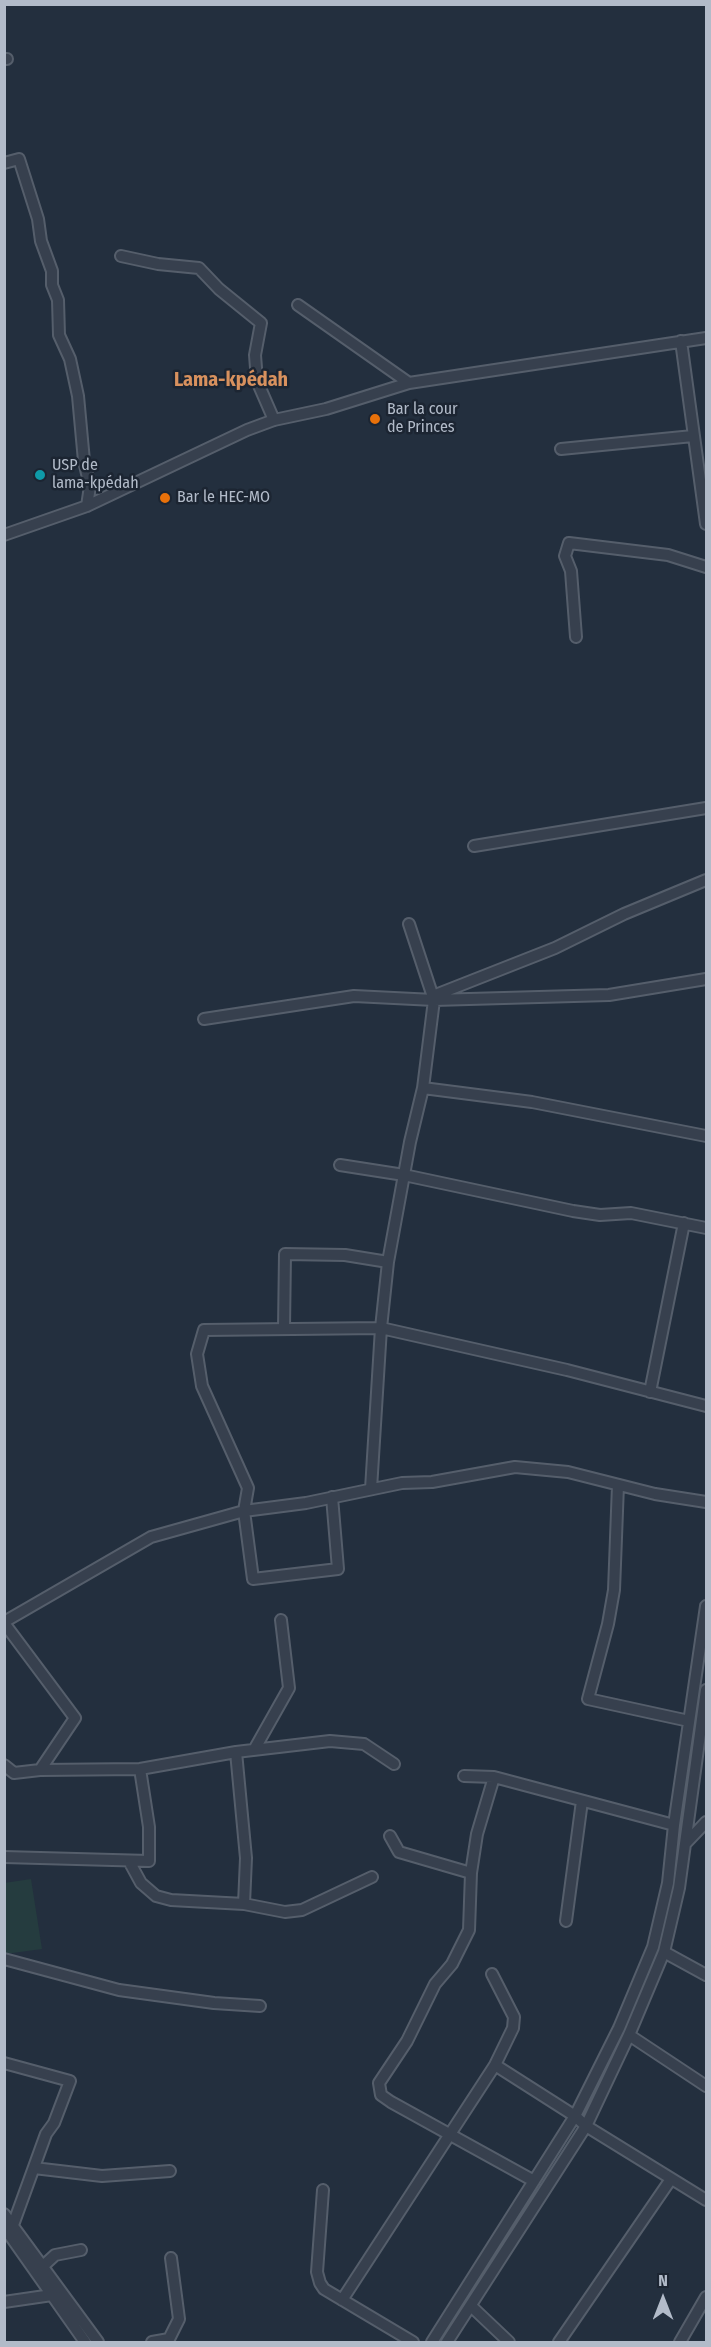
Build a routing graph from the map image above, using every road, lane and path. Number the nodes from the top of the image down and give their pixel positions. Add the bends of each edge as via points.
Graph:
1 (4, 163) edge
2 (121, 256) dead end
3 (298, 305) dead end
4 (706, 338) edge
5 (681, 341) junction
6 (410, 383) junction
7 (274, 420) junction
8 (693, 436) junction
9 (561, 449) dead end
10 (87, 506) junction
11 (706, 524) edge
12 (4, 535) edge
13 (706, 567) edge
14 (576, 637) dead end
15 (706, 808) edge
16 (474, 846) dead end
17 (706, 880) edge
18 (409, 924) dead end
19 (706, 979) edge
20 (434, 998) junction
21 (204, 1019) dead end
22 (423, 1088) junction
23 (706, 1136) edge
24 (340, 1164) dead end
25 (404, 1175) junction
26 (684, 1223) junction
27 (706, 1228) edge
28 (388, 1262) junction
29 (284, 1328) junction
30 (381, 1328) junction
31 (650, 1392) junction
32 (706, 1406) edge
33 (618, 1485) junction
34 (371, 1489) junction
35 (332, 1497) junction
36 (706, 1502) edge
37 (244, 1511) junction
38 (706, 1606) edge
39 (281, 1620) dead end
40 (4, 1622) edge
41 (706, 1690) edge
42 (689, 1721) junction
43 (254, 1750) junction
44 (236, 1752) junction
45 (394, 1764) dead end
46 (4, 1765) edge
47 (140, 1769) junction
48 (40, 1770) junction
49 (464, 1776) dead end
50 (494, 1777) junction
51 (582, 1801) junction
52 (706, 1822) edge
53 (674, 1825) junction
54 (390, 1836) dead end
55 (685, 1844) junction
56 (4, 1857) edge
57 (129, 1861) junction
58 (471, 1872) junction
59 (372, 1877) dead end
60 (244, 1904) junction
61 (566, 1921) dead end
62 (664, 1952) junction
63 (4, 1959) edge
64 (492, 1974) dead end
65 (706, 1975) edge
66 (260, 2006) dead end
67 (629, 2035) junction
68 (4, 2063) edge
69 (495, 2065) junction
70 (706, 2086) edge
71 (575, 2116) junction
72 (586, 2126) junction
73 (450, 2133) junction
74 (34, 2168) junction
75 (170, 2171) dead end
76 (671, 2179) junction
77 (534, 2181) junction
78 (323, 2190) dead end
79 (706, 2200) edge
80 (4, 2214) edge
81 (9, 2226) edge
82 (81, 2250) dead end
83 (171, 2258) dead end
84 (42, 2267) junction
85 (52, 2295) junction
86 (706, 2297) edge
87 (342, 2300) junction
88 (4, 2302) edge
89 (471, 2307) junction
90 (85, 2343) edge
91 (98, 2343) edge
92 (152, 2343) edge
93 (413, 2343) edge
94 (432, 2343) edge
95 (447, 2343) edge
96 (509, 2343) edge
97 (559, 2343) edge
98 (680, 2343) edge

1 - 10 street via 19,159 52,271 59,335 70,358 78,396 90,486
2 - 7 street via 199,268 261,324 255,355 257,381
3 - 6 street
4 - 5 street
5 - 6 street
5 - 8 street
6 - 7 street via 326,409
7 - 10 street
8 - 9 street
8 - 11 street
10 - 12 street
13 - 14 street via 668,555 569,543 565,556 571,572
15 - 16 street
17 - 20 street
18 - 20 street
19 - 20 street via 609,995
20 - 21 street via 354,996
20 - 22 street
22 - 23 street via 532,1102
22 - 25 street
24 - 25 street
25 - 26 street via 573,1211 600,1215 631,1213
25 - 28 street
26 - 27 street
26 - 31 street
28 - 29 street via 345,1255 285,1254
28 - 30 street
29 - 30 street
29 - 37 street via 204,1330 197,1354 202,1386 248,1488
30 - 31 street
30 - 34 street
31 - 32 street
33 - 34 street via 568,1472 515,1467
33 - 36 street
33 - 42 street via 614,1590 588,1698
34 - 35 street
35 - 37 street
35 - 37 street via 338,1569 253,1579
37 - 40 street via 151,1537
38 - 42 street
39 - 43 street via 289,1688
40 - 48 street via 75,1718
41 - 55 street
42 - 53 street
43 - 44 street
43 - 45 street via 330,1741 364,1744
44 - 47 street
44 - 60 street via 246,1858
46 - 48 street via 14,1773
47 - 48 street
47 - 57 street via 149,1827 148,1861
49 - 50 street
50 - 51 street
50 - 58 street
51 - 53 street
51 - 61 street
52 - 55 street
53 - 71 street via 668,1883 653,1947 619,2028
54 - 58 street via 399,1852
55 - 62 street
56 - 57 street
57 - 60 street via 141,1883 156,1896
58 - 73 street via 469,1930 379,2083 381,2095
59 - 60 street via 302,1910 285,1912
62 - 65 street
62 - 67 street
63 - 66 street via 119,1990
64 - 69 street via 514,2017 513,2028
67 - 70 street
67 - 72 street
68 - 74 street via 70,2081
69 - 71 street
69 - 73 street
71 - 72 street
71 - 77 street
72 - 76 street
72 - 89 street
73 - 77 street
73 - 87 street
74 - 75 street via 102,2176
74 - 81 street
76 - 79 street
76 - 97 street
77 - 94 street
78 - 87 street via 317,2272 324,2289
80 - 81 street
81 - 84 street
81 - 85 street
82 - 84 street via 55,2255
83 - 92 street via 179,2319 169,2339
84 - 91 street
85 - 88 street
85 - 90 street
86 - 98 street
87 - 93 street
89 - 95 street
89 - 96 street

